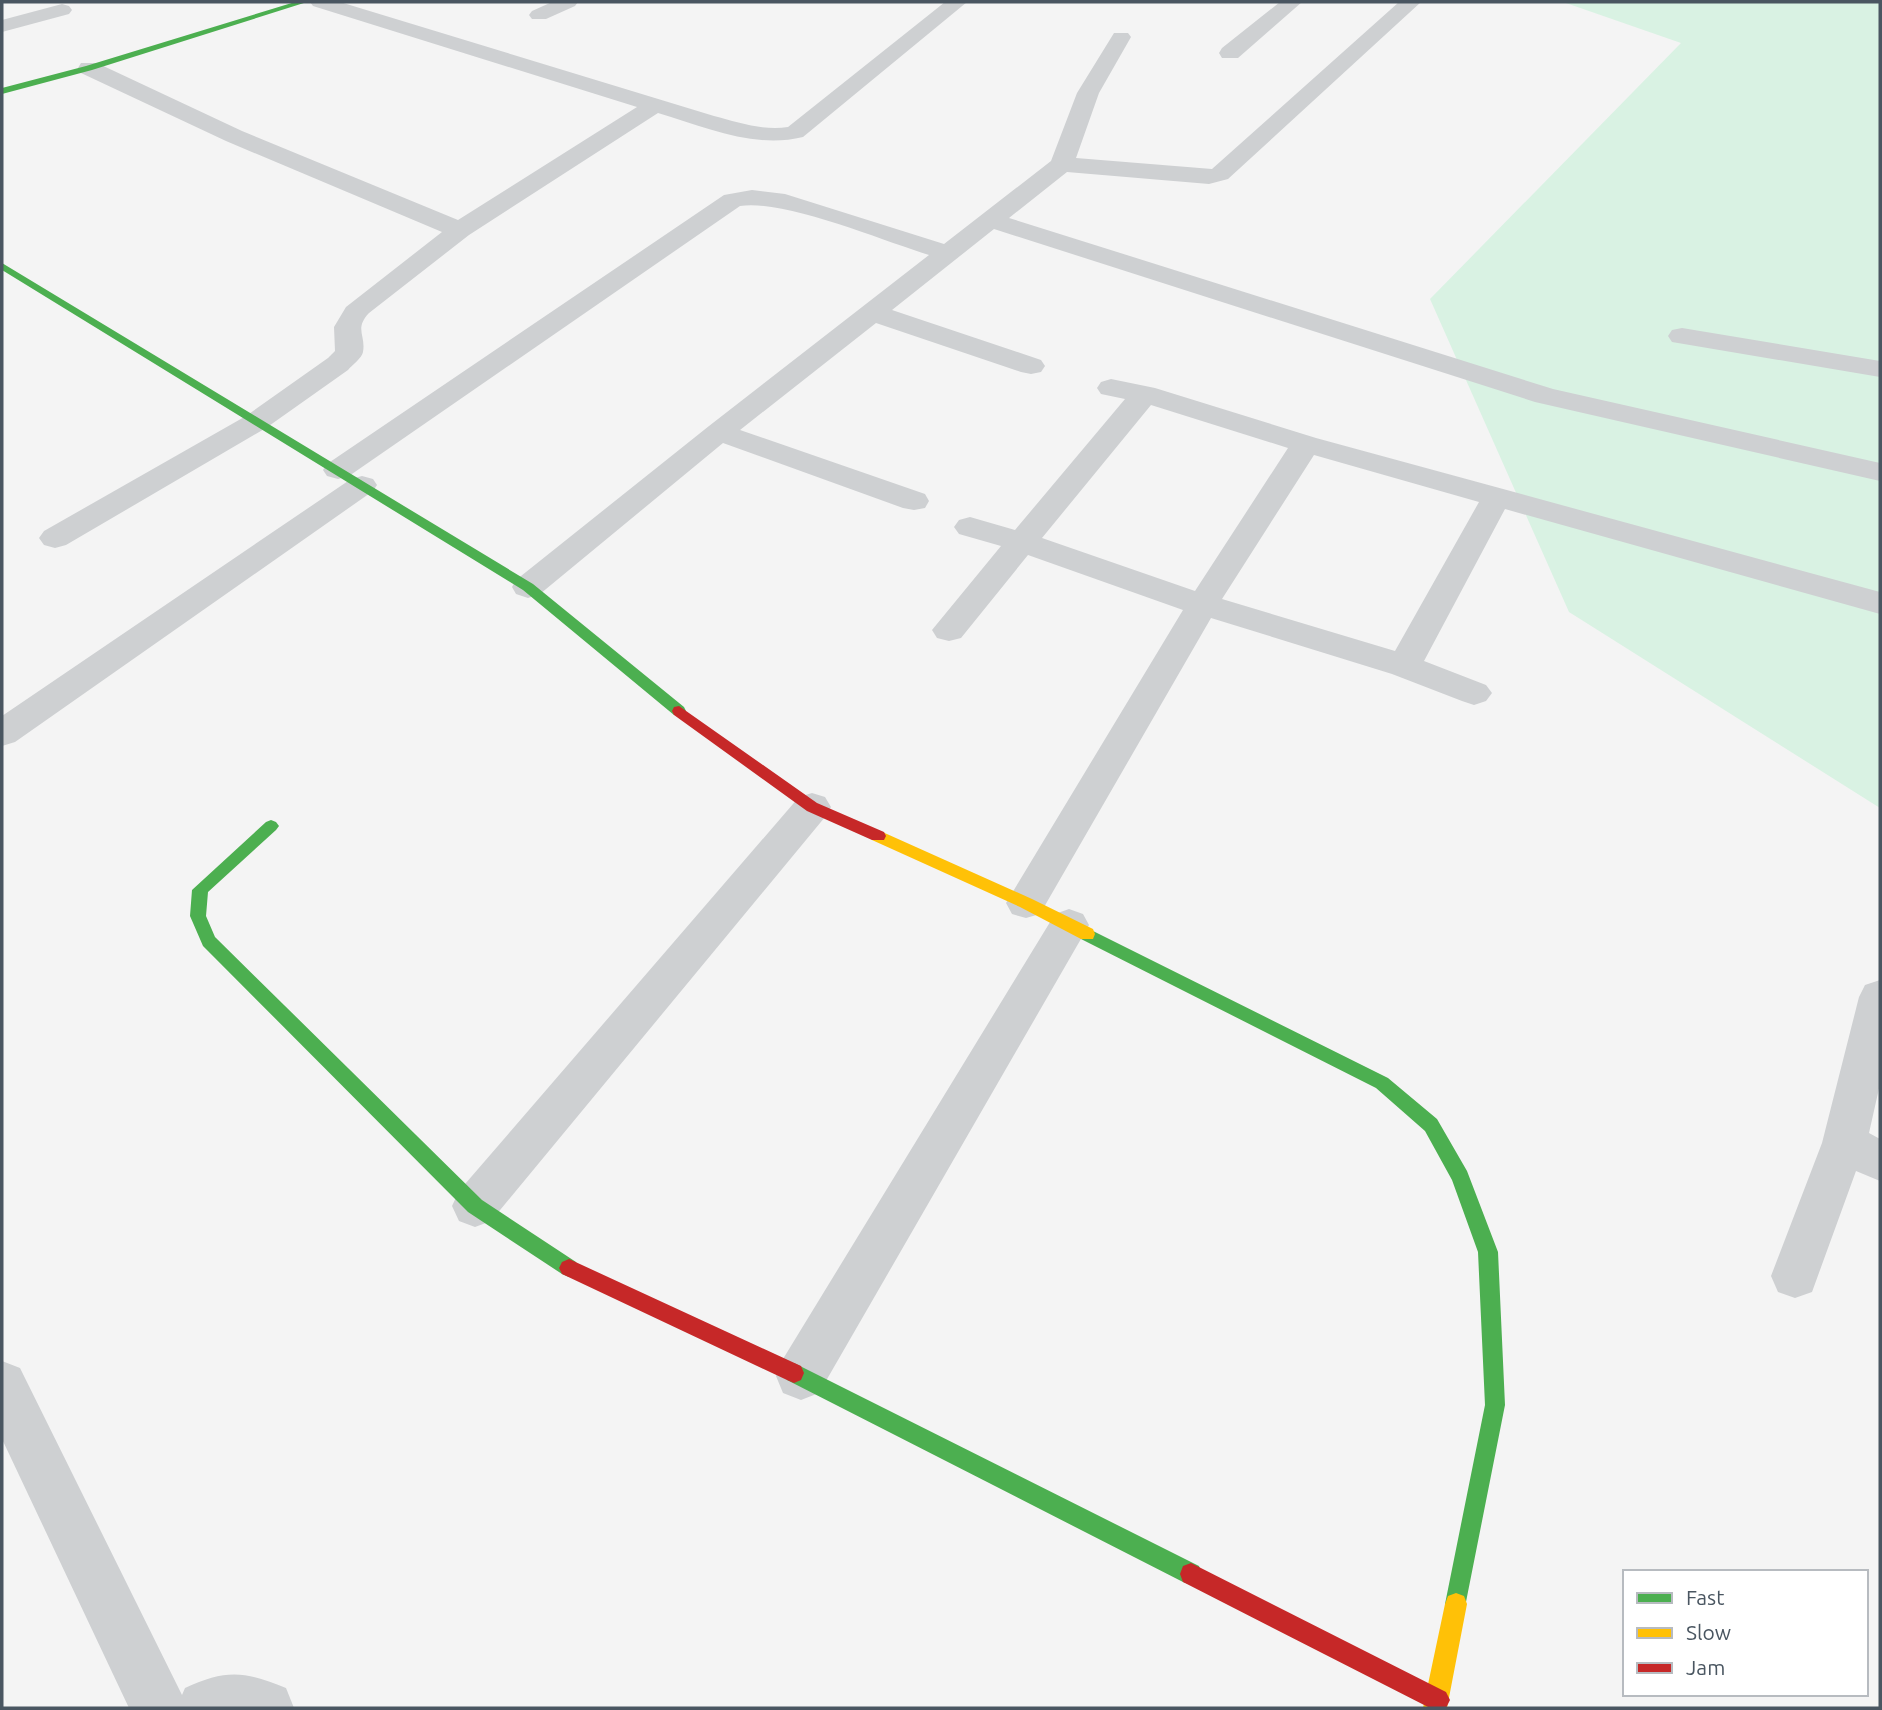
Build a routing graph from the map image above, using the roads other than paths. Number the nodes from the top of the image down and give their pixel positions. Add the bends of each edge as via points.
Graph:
1 (303, 2) edge
2 (320, 2) edge
3 (568, 2) edge
4 (957, 2) edge
5 (1293, 2) edge
6 (1411, 2) edge
7 (62, 10) dead end
8 (539, 15) dead end
9 (2, 26) edge
10 (1121, 37) dead end
11 (1230, 53) dead end
12 (89, 68) junction
13 (2, 91) edge
14 (655, 105) junction
15 (1062, 164) junction
16 (990, 220) junction
17 (460, 230) junction
18 (947, 253) junction
19 (2, 266) edge
20 (871, 312) junction
21 (1682, 335) dead end
22 (1031, 366) dead end
23 (1880, 369) edge
24 (1111, 388) dead end
25 (1145, 394) junction
26 (256, 422) junction
27 (719, 432) junction
28 (1306, 444) junction
29 (1880, 472) edge
30 (350, 478) junction
31 (1497, 496) junction
32 (914, 501) dead end
33 (970, 527) dead end
34 (55, 538) dead end
35 (1022, 542) junction
36 (528, 587) junction
37 (1880, 603) edge
38 (1202, 605) junction
39 (949, 630) dead end
40 (1405, 666) junction
41 (1474, 693) dead end
42 (2, 733) edge
43 (812, 807) junction
44 (271, 826) dead end
45 (1026, 903) junction
46 (1069, 925) junction
47 (1880, 997) edge
48 (1862, 1152) edge
49 (475, 1206) junction
50 (1796, 1276) dead end
51 (801, 1376) junction
52 (2, 1385) edge
53 (1437, 1704) edge
54 (159, 1708) edge
55 (205, 1708) edge
56 (266, 1708) edge

1 - 12 street
2 - 14 street
3 - 8 street
4 - 14 street via 795,132 766,136
5 - 11 street
6 - 15 street via 1220,174 1209,177
7 - 9 street
10 - 15 street via 1088,93
12 - 13 street
12 - 17 street via 234,136
14 - 17 street
15 - 16 street
16 - 18 street
16 - 29 street via 1545,396
17 - 26 street via 349,318 345,327 349,352 338,364
18 - 20 street
18 - 30 street via 785,201 733,200
19 - 26 street
20 - 22 street
20 - 27 street
21 - 23 street
24 - 25 street
25 - 28 street
25 - 35 street
26 - 30 street
26 - 34 street
27 - 32 street
27 - 36 street
28 - 31 street
28 - 38 street
30 - 36 street
30 - 42 street
31 - 37 street
31 - 40 street
33 - 35 street
35 - 38 street
35 - 39 street
36 - 43 street via 666,701
38 - 40 street
38 - 45 street
40 - 41 street
43 - 45 street
43 - 49 street
44 - 49 street via 200,890 197,918 209,941
45 - 46 street
46 - 51 street
46 - 53 street via 1382,1083 1431,1125 1460,1177 1488,1252 1495,1405
47 - 48 street
48 - 50 street
49 - 51 street via 562,1265
51 - 53 street
52 - 54 street
55 - 56 street via 236,1703

